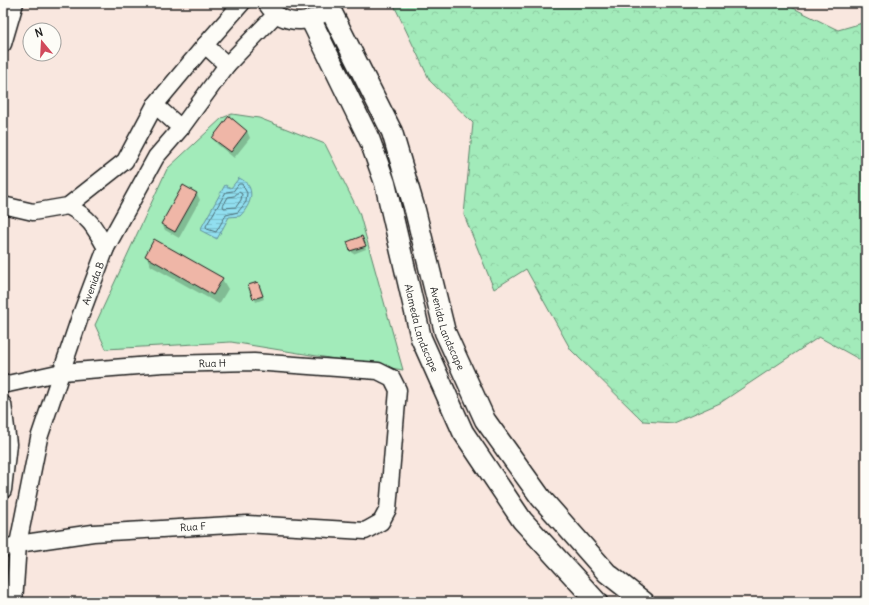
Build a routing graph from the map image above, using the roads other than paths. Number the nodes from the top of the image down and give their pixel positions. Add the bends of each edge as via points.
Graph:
1 (15, 3) edge
2 (242, 3) edge
3 (333, 6) edge
4 (271, 8) edge
5 (311, 20) junction
6 (5, 28) edge
7 (3, 44) edge
8 (204, 45) junction
9 (227, 65) junction
10 (155, 105) junction
11 (181, 128) junction
12 (3, 205) edge
13 (68, 206) junction
14 (106, 248) junction
15 (62, 372) junction
16 (3, 385) edge
17 (3, 404) edge
18 (3, 490) edge
19 (381, 522) joint
20 (18, 544) junction
21 (3, 549) edge
22 (14, 602) edge
23 (597, 602) edge
24 (644, 602) edge

1 - 6 street
2 - 8 street
3 - 5 street
3 - 24 street, Avenida Landscape via 392,132 446,332 485,420 541,498 608,573
4 - 5 street via 287,19
4 - 9 street, Avenida B
5 - 23 street, Alameda Landscape via 370,141 385,183 422,338 463,432 522,520
6 - 7 street
8 - 9 street
8 - 10 street
9 - 11 street, Avenida B
10 - 11 street
10 - 13 street via 125,161
11 - 14 street, Avenida B via 156,157
12 - 13 street via 33,212
13 - 14 street via 82,214 94,227
14 - 15 street, Avenida B
15 - 16 street, Rua H
15 - 19 street, Rua H via 163,364 254,362 378,371 392,378 398,390 388,509
15 - 20 street, Avenida B via 40,438
17 - 18 street via 8,444
19 - 20 street, Rua F via 365,531 247,524 93,533
20 - 21 street, Rua F
20 - 22 street, Avenida B

